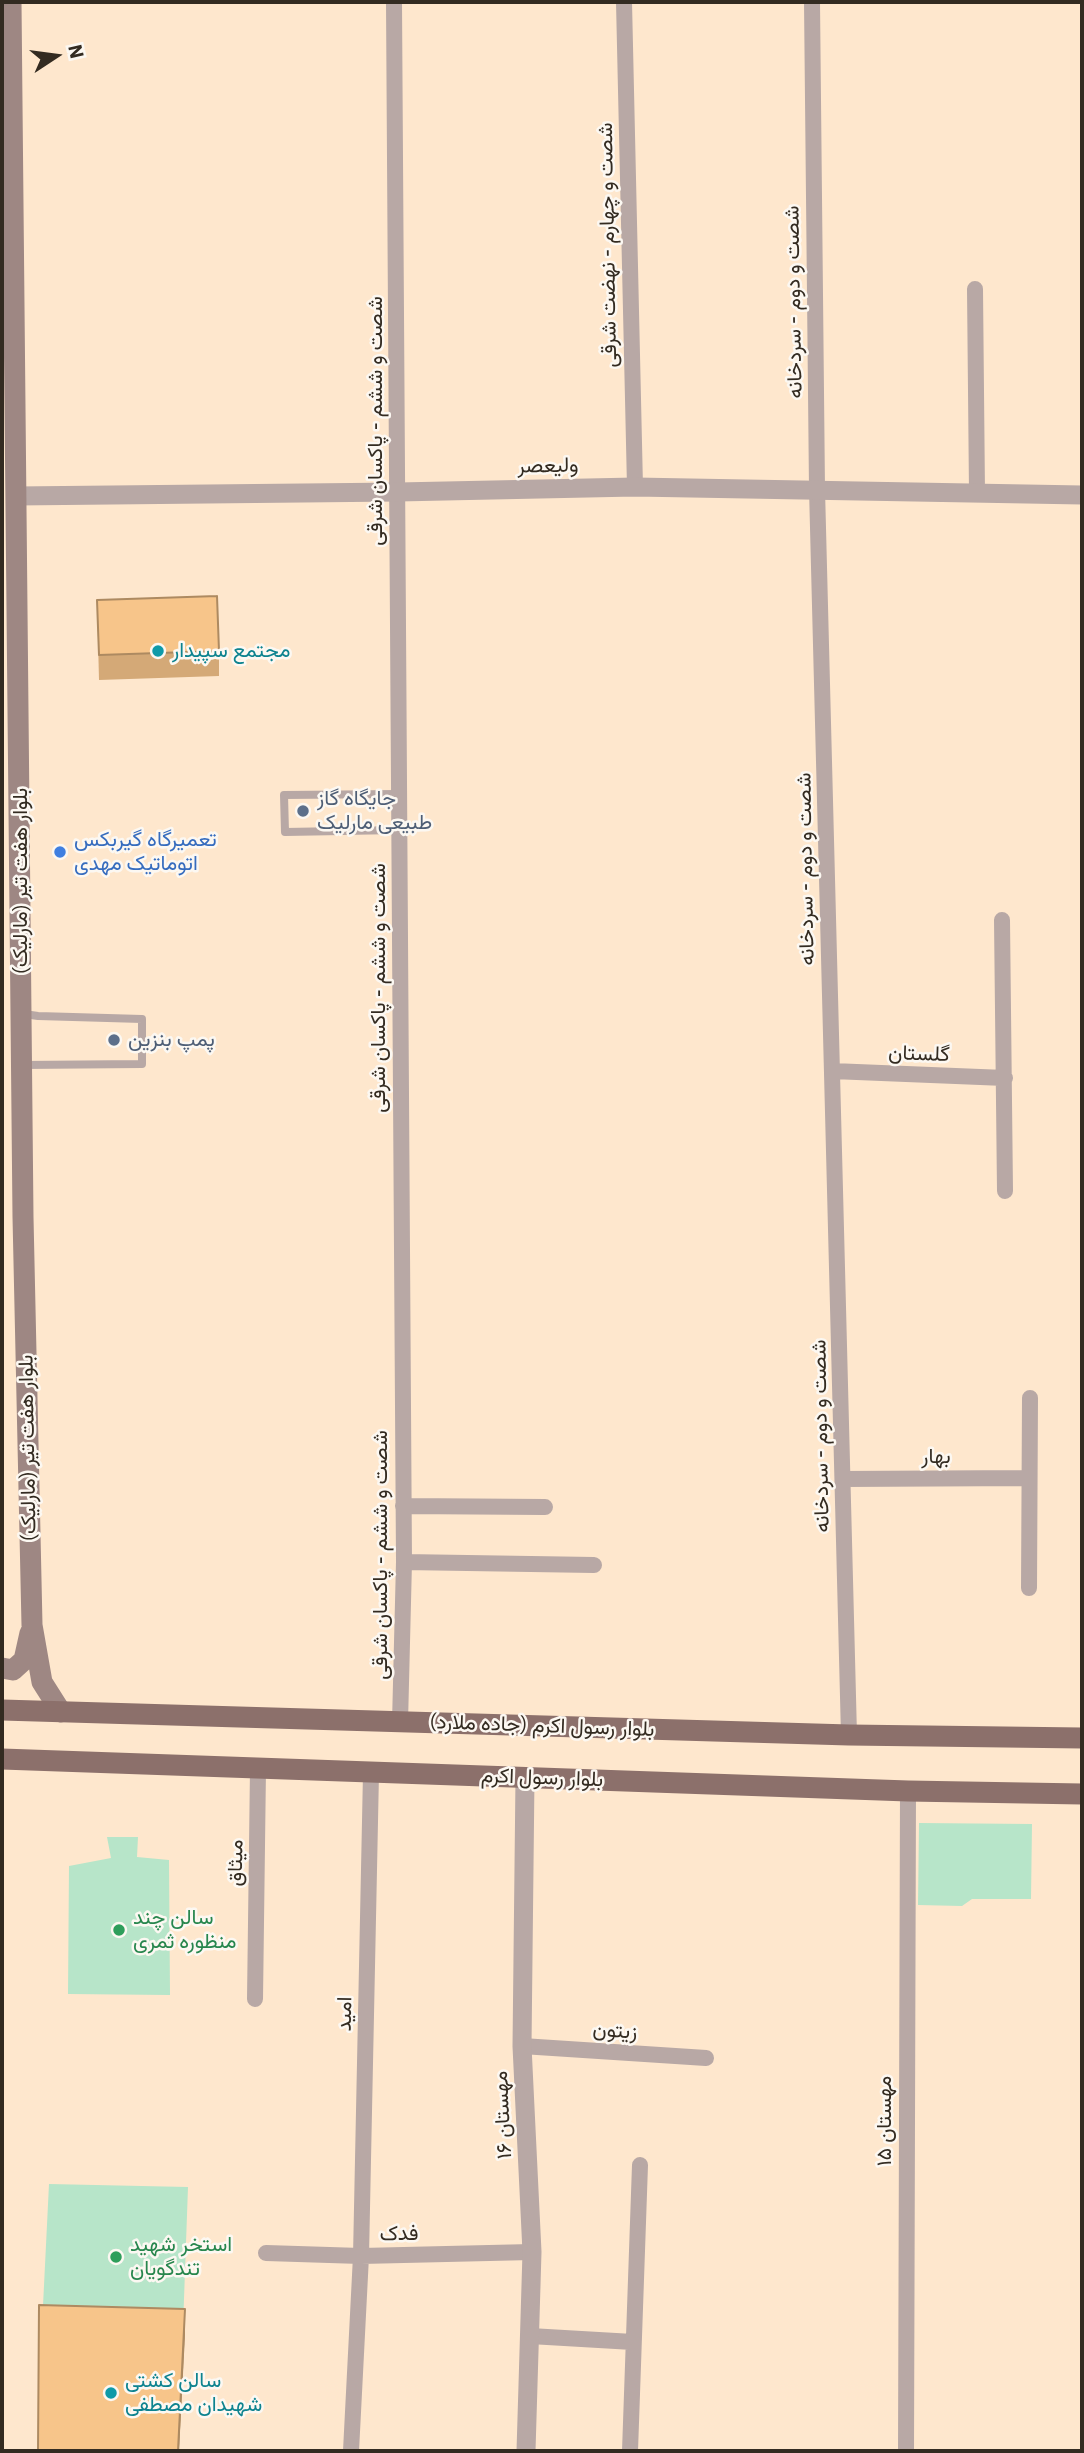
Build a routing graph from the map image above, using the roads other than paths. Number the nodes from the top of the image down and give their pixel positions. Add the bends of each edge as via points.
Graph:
1 (11, 2) edge
2 (394, 2) edge
3 (624, 2) edge
4 (812, 2) edge
5 (975, 289) dead end
6 (635, 487) junction
7 (817, 489) junction
8 (398, 492) junction
9 (978, 493) junction
10 (1082, 495) edge
11 (16, 496) junction
12 (399, 794) junction
13 (399, 830) junction
14 (1002, 920) dead end
15 (22, 1013) junction
16 (22, 1065) junction
17 (832, 1071) junction
18 (1005, 1079) junction
19 (1005, 1191) dead end
20 (1030, 1398) dead end
21 (1030, 1478) junction
22 (843, 1479) junction
23 (403, 1506) junction
24 (545, 1507) dead end
25 (404, 1562) junction
26 (594, 1565) dead end
27 (1029, 1588) dead end
28 (32, 1625) junction
29 (2, 1668) edge
30 (2, 1710) edge
31 (61, 1712) junction
32 (400, 1723) junction
33 (849, 1735) junction
34 (1082, 1738) edge
35 (2, 1759) edge
36 (258, 1769) junction
37 (371, 1773) junction
38 (525, 1777) junction
39 (908, 1791) junction
40 (1082, 1794) edge
41 (256, 1999) dead end
42 (522, 2046) junction
43 (706, 2058) dead end
44 (640, 2165) dead end
45 (532, 2252) junction
46 (267, 2253) dead end
47 (361, 2256) junction
48 (530, 2336) junction
49 (633, 2342) junction
50 (351, 2451) edge
51 (526, 2451) edge
52 (630, 2451) edge
53 (906, 2451) edge

1 - 11 main road, بلوار هفت تیر (مارلیک)
2 - 8 street, شصت و ششم - پاکسان شرقی
3 - 6 street, شصت و چهارم - نهضت شرقی
4 - 7 street, شصت و دوم - سردخانه
5 - 9 street
6 - 7 street, ولیعصر
6 - 8 street, ولیعصر
7 - 9 street, ولیعصر
7 - 17 street, شصت و دوم - سردخانه
8 - 11 street, ولیعصر
8 - 12 street, شصت و ششم - پاکسان شرقی
9 - 10 street, ولیعصر
11 - 15 main road, بلوار هفت تیر (مارلیک)
12 - 13 street, شصت و ششم - پاکسان شرقی
12 - 13 lane via 284,795 285,832
13 - 23 street, شصت و ششم - پاکسان شرقی
14 - 18 street
15 - 16 main road, بلوار هفت تیر (مارلیک)
15 - 16 lane via 142,1018 142,1064
16 - 28 main road, بلوار هفت تیر (مارلیک)
17 - 18 street, گلستان
17 - 22 street, شصت و دوم - سردخانه
18 - 19 street
20 - 21 street
21 - 22 street, بهار
21 - 27 street
22 - 33 street, شصت و دوم - سردخانه
23 - 24 street
23 - 25 street, شصت و ششم - پاکسان شرقی
25 - 26 street
25 - 32 street, شصت و ششم - پاکسان شرقی
28 - 29 main road via 24,1660 13,1670
28 - 31 main road, بلوار هفت تیر (مارلیک) via 42,1682
30 - 31 main road, بلوار رسول اکرم (جاده ملارد)
31 - 32 main road, بلوار رسول اکرم (جاده ملارد)
32 - 33 main road, بلوار رسول اکرم (جاده ملارد)
33 - 34 main road, بلوار رسول اکرم (جاده ملارد)
35 - 36 main road, بلوار رسول اکرم
36 - 37 main road, بلوار رسول اکرم
36 - 41 street, میثاق
37 - 38 main road, بلوار رسول اکرم
37 - 47 street, امید
38 - 39 main road, بلوار رسول اکرم
38 - 42 street, مهستان ۱۶
39 - 40 main road, بلوار رسول اکرم
39 - 53 street, مهستان ۱۵
42 - 43 street, زیتون
42 - 45 street, مهستان ۱۶
44 - 49 street
45 - 47 street, فدک
45 - 48 street, مهستان ۱۶
46 - 47 street, فدک
47 - 50 street, امید
48 - 49 street
48 - 51 street, مهستان ۱۶
49 - 52 street

